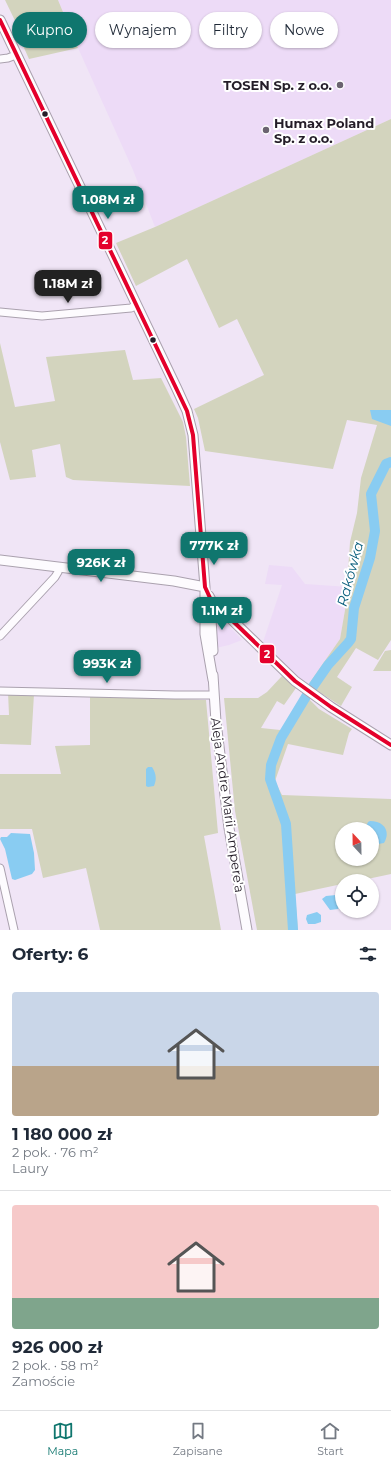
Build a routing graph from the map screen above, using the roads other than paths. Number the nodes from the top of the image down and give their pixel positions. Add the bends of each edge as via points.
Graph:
1 (0, 20) edge
2 (16, 55) junction
3 (0, 58) edge
4 (137, 306) junction
5 (0, 312) edge
6 (0, 560) edge
7 (59, 567) junction
8 (205, 587) junction
9 (223, 612) junction
10 (211, 617) junction
11 (0, 636) edge
12 (213, 680) junction
13 (0, 691) edge
14 (214, 695) junction
15 (391, 745) edge
16 (0, 868) edge
17 (14, 930) edge
18 (247, 930) edge

1 - 2 street
2 - 3 street
2 - 4 street
4 - 5 street via 42,316
4 - 8 street via 190,422
6 - 7 street
7 - 8 street
7 - 11 street via 55,577
8 - 9 street via 211,600
8 - 10 street, Aleja Andre Marii Ampere'a
8 - 12 street, Aleja Andre Marii Ampere'a via 205,634
9 - 10 street via 216,612
9 - 15 street via 315,696
10 - 12 street, Aleja Andre Marii Ampere'a
12 - 14 street, Aleja Andre Marii Ampere'a
13 - 14 street
14 - 18 street, Aleja Andre Marii Ampere'a via 229,828
16 - 17 street

